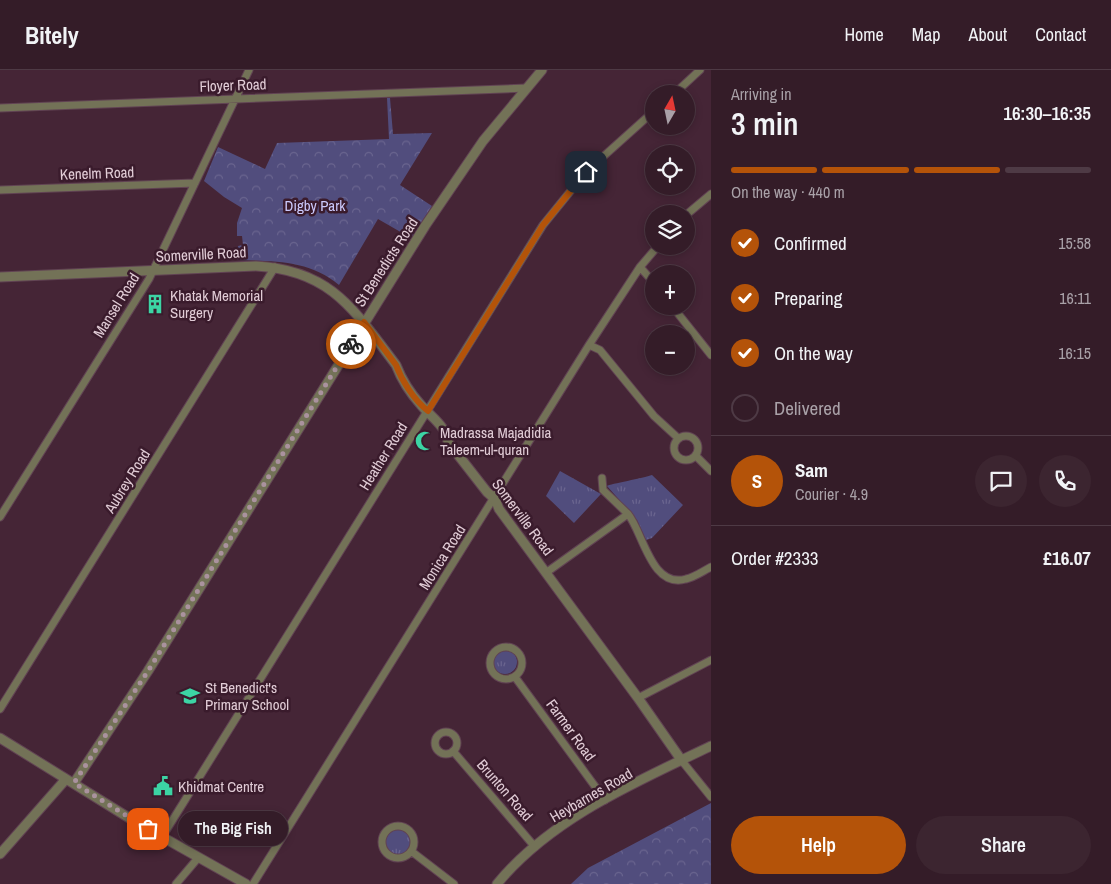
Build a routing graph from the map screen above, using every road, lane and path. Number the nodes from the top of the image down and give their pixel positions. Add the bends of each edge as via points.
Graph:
1 (249, 70) edge
2 (542, 70) edge
3 (700, 70) edge
4 (684, 85) edge
5 (527, 88) junction
6 (236, 99) junction
7 (0, 108) edge
8 (645, 120) edge
9 (195, 183) junction
10 (0, 190) edge
11 (711, 194) edge
12 (695, 207) edge
13 (650, 255) edge
14 (275, 267) junction
15 (640, 267) junction
16 (154, 270) junction
17 (645, 273) edge
18 (0, 277) edge
19 (679, 315) edge
20 (364, 322) junction
21 (589, 345) junction
22 (711, 355) edge
23 (428, 411) junction
24 (678, 438) junction
25 (696, 456) junction
26 (711, 471) edge
27 (602, 478) dead end
28 (495, 499) junction
29 (628, 514) junction
30 (0, 517) edge
31 (711, 567) edge
32 (547, 572) junction
33 (711, 660) edge
34 (515, 676) junction
35 (638, 698) junction
36 (0, 709) edge
37 (0, 738) edge
38 (711, 746) edge
39 (453, 751) dead end
40 (682, 760) junction
41 (70, 781) junction
42 (711, 797) edge
43 (605, 800) junction
44 (162, 837) junction
45 (535, 847) junction
46 (411, 851) junction
47 (0, 854) edge
48 (198, 858) junction
49 (176, 884) edge
50 (246, 884) edge
51 (252, 884) edge
52 (454, 884) edge
53 (497, 884) edge

1 - 6 street, Mansel Road
2 - 5 street, St Benedicts Road
3 - 4 street
5 - 6 street, Floyer Road
5 - 20 street, St Benedicts Road via 483,141
6 - 7 street, Floyer Road
6 - 9 street, Mansel Road
8 - 23 street, Heather Road via 586,172 543,225
9 - 10 street, Kenelm Road
9 - 16 street, Mansel Road
11 - 12 street
13 - 15 street, Monica Road
14 - 16 street, Somerville Road
14 - 20 street, Somerville Road via 307,275 322,284
14 - 36 street, Aubrey Road
15 - 17 street
15 - 21 street, Monica Road
16 - 18 street, Somerville Road
16 - 30 street, Mansel Road
19 - 22 street
20 - 23 street, Somerville Road via 421,406
20 - 41 street, St Benedicts Road via 148,671
21 - 24 street via 600,350 654,416
21 - 28 street, Monica Road
23 - 28 street, Somerville Road via 447,434 448,442
23 - 44 street, Heather Road
24 - 25 street via 694,439 698,447
24 - 25 street via 673,448 676,456 686,460
25 - 26 street
27 - 29 street via 604,490
28 - 32 street, Somerville Road via 499,509
28 - 51 street, Monica Road
29 - 31 street via 651,562 666,576 685,580
29 - 32 street
32 - 35 street, Somerville Road
33 - 35 street
34 - 34 street via 502,679 491,671 490,658 499,648 513,648 522,658 520,672
34 - 43 street, Farmer Road
35 - 40 street, Somerville Road
37 - 41 street
38 - 40 street, Heybarnes Road
39 - 45 street, Brunton Road
40 - 42 street, Somerville Road
40 - 43 street, Heybarnes Road
41 - 44 street
41 - 47 street, St Benedicts Road
43 - 45 street, Heybarnes Road
44 - 48 street
45 - 53 street, Heybarnes Road
46 - 46 street via 398,858 389,856 382,846 386,831 398,826 408,829 413,837
46 - 52 street
48 - 49 street
48 - 50 street

